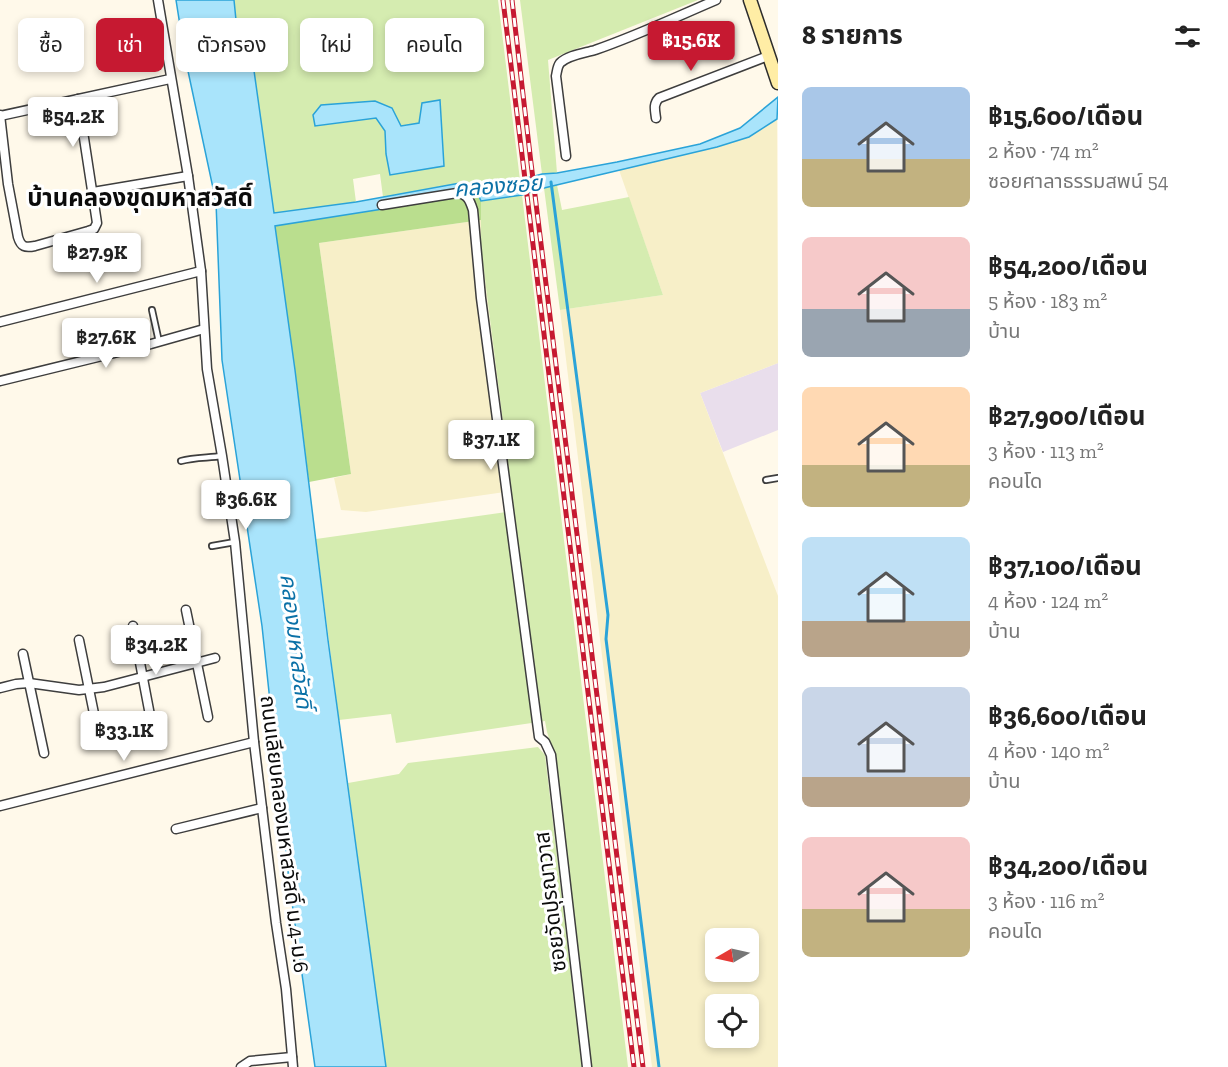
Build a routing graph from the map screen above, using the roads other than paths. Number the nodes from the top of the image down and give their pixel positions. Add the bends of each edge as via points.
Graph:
1 (158, 0) edge
2 (716, 0) edge
3 (750, 0) edge
4 (768, 56) junction
5 (170, 79) junction
6 (778, 83) edge
7 (78, 99) junction
8 (0, 116) edge
9 (656, 118) dead end
10 (566, 156) dead end
11 (188, 176) junction
12 (93, 192) junction
13 (382, 205) dead end
14 (201, 271) junction
15 (152, 310) dead end
16 (0, 322) edge
17 (204, 328) junction
18 (159, 342) junction
19 (0, 381) edge
20 (222, 456) junction
21 (181, 461) dead end
22 (778, 478) edge
23 (766, 480) dead end
24 (234, 542) junction
25 (212, 546) dead end
26 (186, 610) dead end
27 (133, 626) dead end
28 (79, 640) dead end
29 (23, 654) dead end
30 (215, 658) dead end
31 (197, 663) junction
32 (143, 677) junction
33 (30, 683) junction
34 (0, 688) edge
35 (89, 689) junction
36 (208, 717) dead end
37 (153, 731) dead end
38 (254, 742) junction
39 (100, 743) dead end
40 (44, 753) dead end
41 (0, 806) edge
42 (262, 808) junction
43 (176, 829) dead end
44 (292, 1057) junction
45 (241, 1067) edge
46 (293, 1067) edge
47 (586, 1067) edge

1 - 5 street, ถนนเลียบคลองมหาสวัสดิ์ ม.4-ม.6
2 - 10 street via 561,63 556,76
3 - 4 street
4 - 6 street
4 - 9 street via 659,98
5 - 7 street
5 - 11 street, ถนนเลียบคลองมหาสวัสดิ์ ม.4-ม.6
7 - 8 street
7 - 12 street
8 - 12 street via 10,195 23,247 94,228 97,222
11 - 12 street
11 - 14 street, ถนนเลียบคลองมหาสวัสดิ์ ม.4-ม.6
13 - 47 street, ซอยวัดปุรณาวาส via 457,193 470,200 473,210 539,737 551,755
14 - 16 street
14 - 17 street, ถนนเลียบคลองมหาสวัสดิ์ ม.4-ม.6
15 - 18 lane
17 - 18 street
17 - 20 street, ถนนเลียบคลองมหาสวัสดิ์ ม.4-ม.6
18 - 19 street
20 - 21 lane
20 - 24 street, ถนนเลียบคลองมหาสวัสดิ์ ม.4-ม.6
22 - 23 lane
24 - 25 lane
24 - 38 street, ถนนเลียบคลองมหาสวัสดิ์ ม.4-ม.6
26 - 31 street
27 - 32 street
28 - 35 street
29 - 33 street
30 - 31 street
31 - 32 street
31 - 36 street
32 - 35 street
32 - 37 street
33 - 34 street
33 - 35 street
33 - 40 street
35 - 39 street
38 - 41 street
38 - 42 street, ถนนเลียบคลองมหาสวัสดิ์ ม.4-ม.6
42 - 43 street
42 - 44 street, ถนนเลียบคลองมหาสวัสดิ์ ม.4-ม.6
44 - 45 street via 250,1061
44 - 46 street, ถนนเลียบคลองมหาสวัสดิ์ ม.4-ม.6

